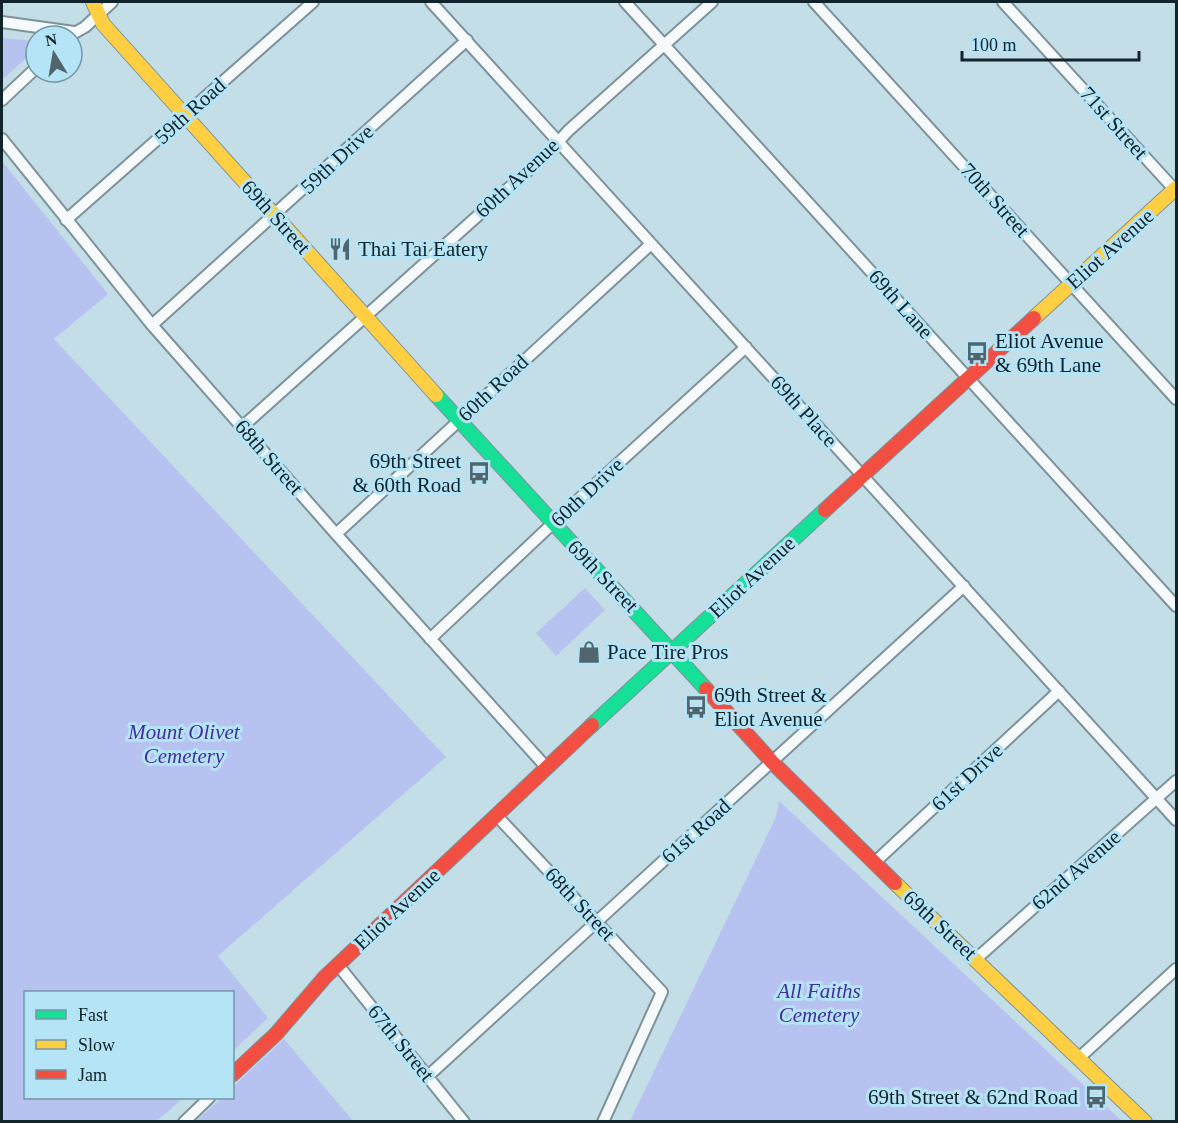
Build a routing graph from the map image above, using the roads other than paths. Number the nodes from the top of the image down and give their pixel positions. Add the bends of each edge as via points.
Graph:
1 (93, 2) edge
2 (112, 2) edge
3 (313, 2) edge
4 (431, 2) edge
5 (625, 2) edge
6 (712, 2) edge
7 (814, 2) edge
8 (1003, 2) edge
9 (99, 15) junction
10 (2, 22) edge
11 (24, 26) edge
12 (84, 28) edge
13 (467, 40) junction
14 (664, 44) junction
15 (24, 79) edge
16 (2, 100) edge
17 (186, 115) junction
18 (2, 139) edge
19 (558, 142) junction
20 (1176, 190) edge
21 (275, 216) junction
22 (66, 220) junction
23 (651, 244) junction
24 (1071, 284) junction
25 (365, 316) junction
26 (152, 325) junction
27 (746, 347) junction
28 (968, 378) junction
29 (1176, 399) edge
30 (459, 421) junction
31 (242, 427) junction
32 (862, 475) junction
33 (552, 523) junction
34 (336, 534) junction
35 (964, 586) junction
36 (1176, 606) edge
37 (429, 639) junction
38 (672, 651) junction
39 (1059, 691) junction
40 (772, 762) junction
41 (546, 767) junction
42 (1176, 781) edge
43 (1157, 798) junction
44 (497, 816) junction
45 (1176, 820) edge
46 (874, 863) junction
47 (596, 922) junction
48 (976, 959) junction
49 (338, 965) junction
50 (1176, 969) edge
51 (1079, 1058) junction
52 (234, 1073) edge
53 (428, 1076) junction
54 (208, 1099) edge
55 (184, 1122) edge
56 (464, 1122) edge
57 (603, 1122) edge
58 (1145, 1122) edge

1 - 9 main road, 69th Street
2 - 9 street
3 - 17 street, 59th Road
4 - 13 street, 69th Place
5 - 14 street, 69th Lane
6 - 14 street, 60th Avenue
7 - 24 street, 70th Street
8 - 20 street, 71st Street
9 - 12 street
9 - 17 main road, 69th Street
10 - 11 street
13 - 19 street, 69th Place
13 - 21 street, 59th Drive
14 - 19 street, 60th Avenue
14 - 28 street, 69th Lane
15 - 16 street
17 - 21 main road, 69th Street
17 - 22 street, 59th Road
18 - 22 street, 68th Street
19 - 23 street, 69th Place
19 - 25 street, 60th Avenue
20 - 24 main road, Eliot Avenue
21 - 25 main road, 69th Street
21 - 26 street, 59th Drive
22 - 26 street, 68th Street
23 - 27 street, 69th Place
23 - 30 street, 60th Road
24 - 28 main road, Eliot Avenue
24 - 29 street, 70th Street
25 - 30 main road, 69th Street
25 - 31 street, 60th Avenue
26 - 31 street, 68th Street
27 - 32 street, 69th Place
27 - 33 street, 60th Drive
28 - 32 main road, Eliot Avenue
28 - 36 street, 69th Lane
30 - 33 main road, 69th Street
30 - 34 street, 60th Road
31 - 34 street, 68th Street
32 - 35 street, 69th Place
32 - 38 main road, Eliot Avenue
33 - 37 street, 60th Drive
33 - 38 main road, 69th Street
34 - 37 street, 68th Street
35 - 39 street, 69th Place
35 - 40 street, 61st Road
37 - 41 street, 68th Street
38 - 40 main road, 69th Street
38 - 41 main road, Eliot Avenue
39 - 43 street, 69th Place
39 - 46 street, 61st Drive
40 - 46 main road, 69th Street
40 - 47 street, 61st Road
41 - 44 main road, Eliot Avenue
42 - 43 street, 62nd Avenue
43 - 45 street, 69th Place
43 - 48 street, 62nd Avenue
44 - 47 street, 68th Street
44 - 49 main road, Eliot Avenue
46 - 48 main road, 69th Street
47 - 53 street, 61st Road
47 - 57 street, 68th Street via 662,992
48 - 51 main road, 69th Street
49 - 52 main road, Eliot Avenue via 276,1034
49 - 53 street, 67th Street
50 - 51 street
51 - 58 main road, 69th Street
53 - 56 street, 67th Street
54 - 55 street

